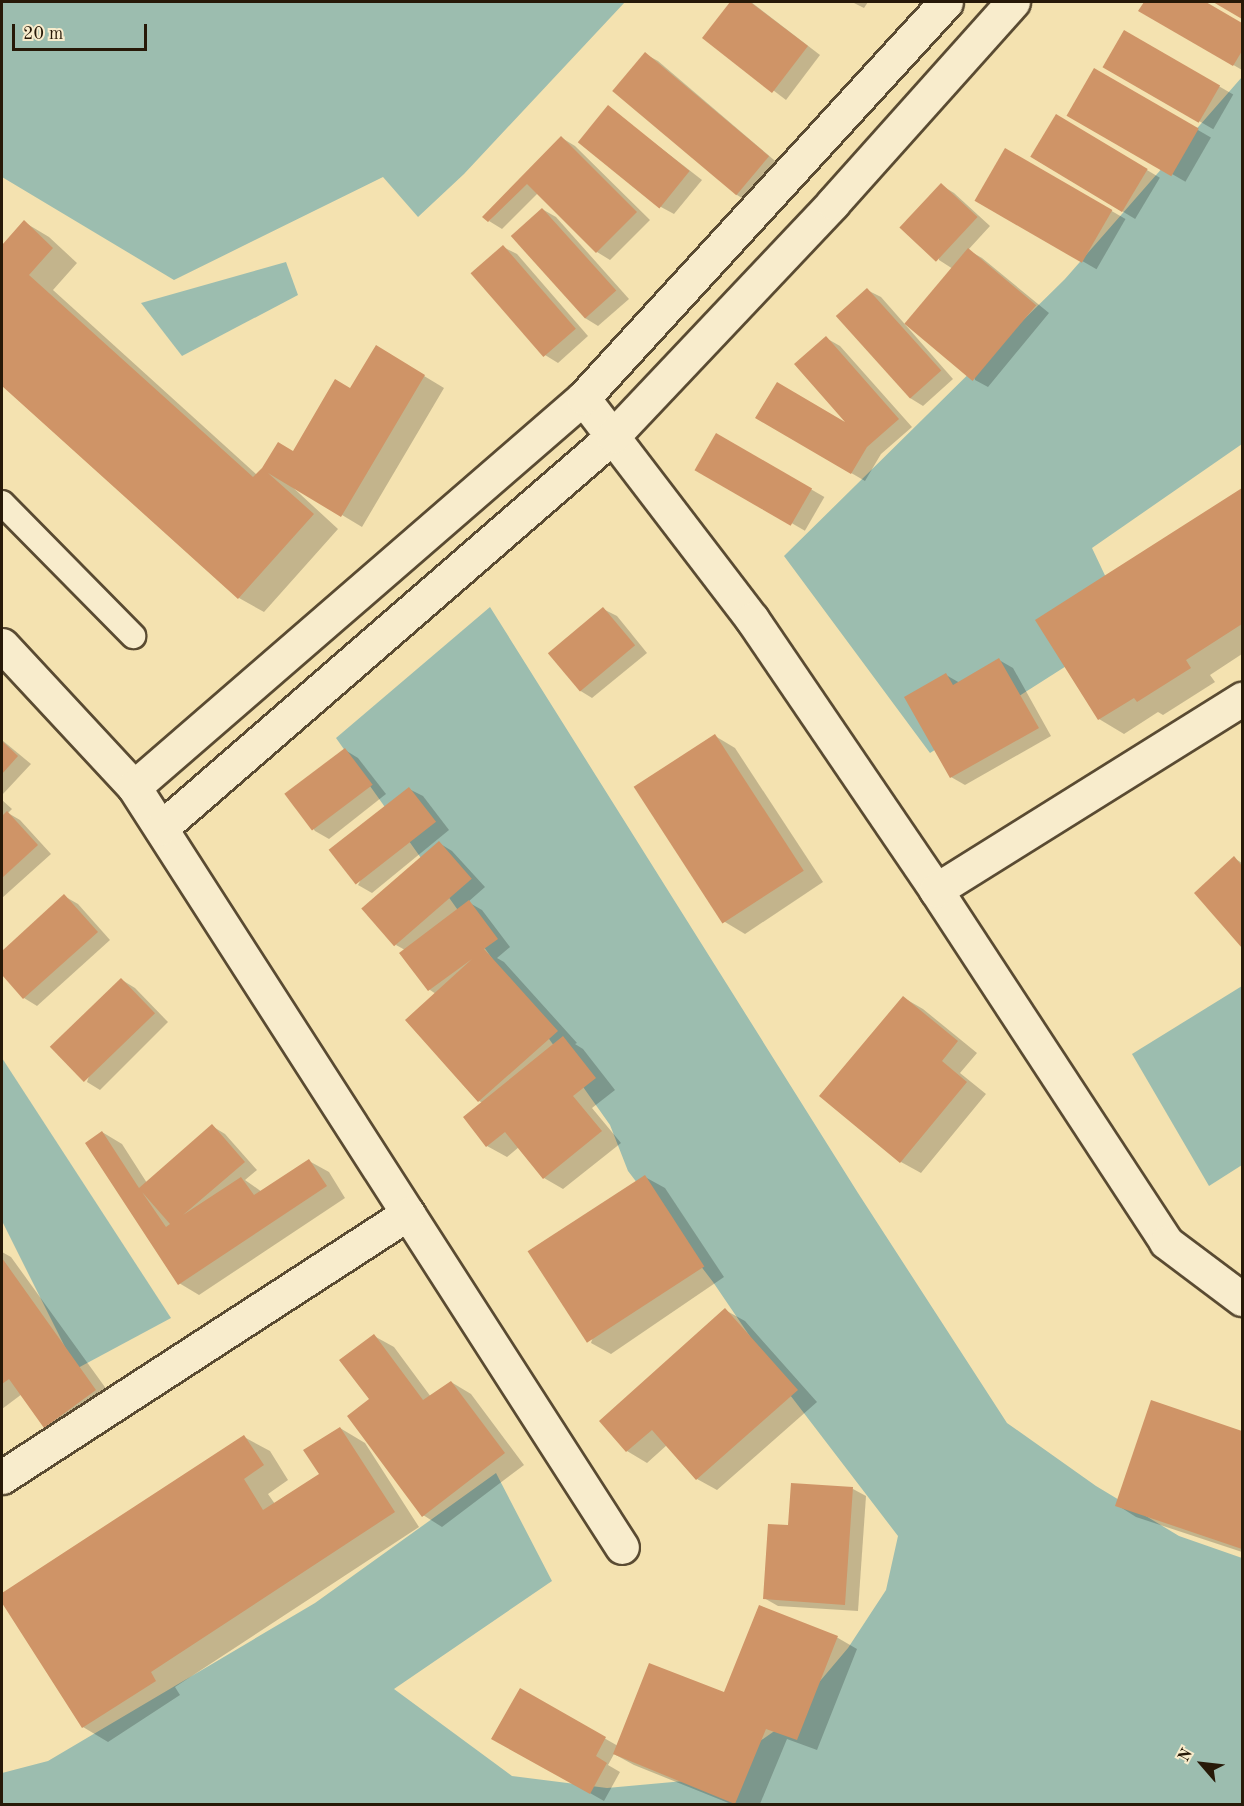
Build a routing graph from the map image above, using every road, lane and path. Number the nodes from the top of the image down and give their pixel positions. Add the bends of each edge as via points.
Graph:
1 (946, 2) edge
2 (1013, 2) edge
3 (583, 398) junction
4 (613, 436) junction
5 (2, 502) edge
6 (133, 636) dead end
7 (2, 645) edge
8 (1242, 699) edge
9 (134, 787) junction
10 (161, 828) junction
11 (936, 891) junction
12 (408, 1213) junction
13 (1242, 1299) edge
14 (2, 1477) edge
15 (622, 1547) dead end

1 - 3 street
2 - 4 street via 833,203
3 - 4 street
3 - 9 street
4 - 10 street
4 - 11 street via 752,619
5 - 6 lane
7 - 9 street
8 - 11 street
9 - 10 street
10 - 12 street
11 - 13 street via 1166,1242
12 - 14 street
12 - 15 street

